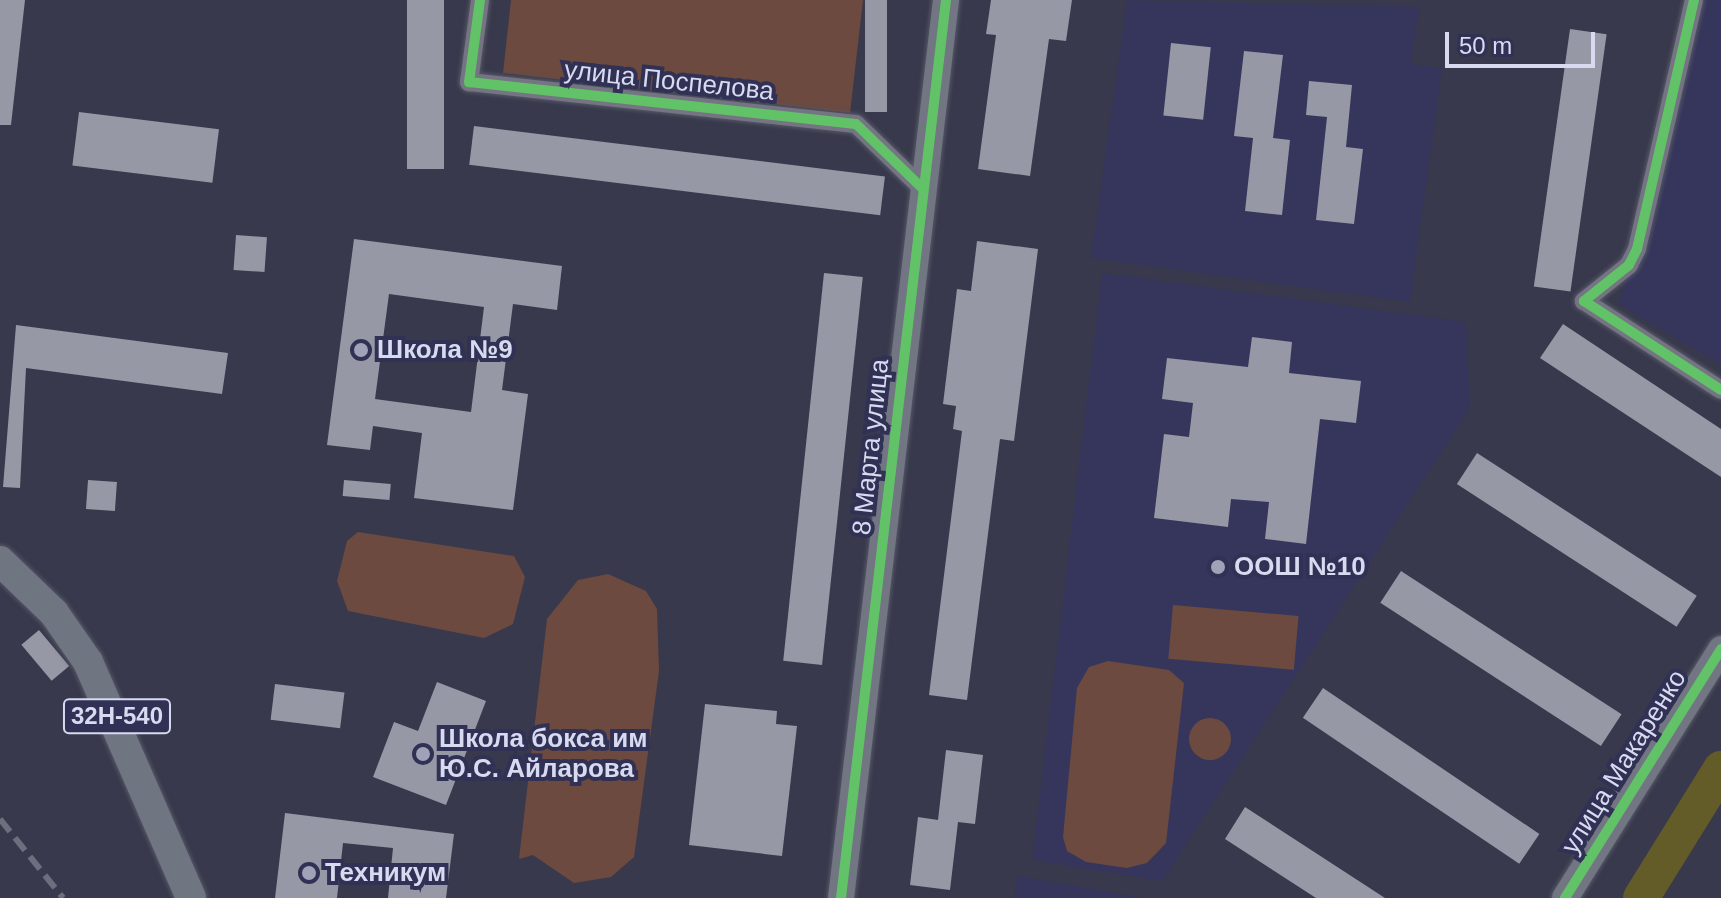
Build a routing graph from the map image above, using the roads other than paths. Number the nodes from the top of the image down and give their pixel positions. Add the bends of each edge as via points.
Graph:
1 (480, 0) edge
2 (946, 0) edge
3 (1694, 0) edge
4 (922, 188) junction
5 (1721, 390) edge
6 (0, 561) edge
7 (1721, 649) edge
8 (191, 898) edge
9 (841, 898) edge
10 (1565, 898) edge

1 - 4 street, улица Поспелова via 469,82 856,124
2 - 4 street, 8 Марта улица
3 - 5 street via 1637,249 1629,265 1584,301
4 - 9 street, 8 Марта улица
6 - 8 main road, 32Н-540 via 54,613 88,662
7 - 10 street, улица Макаренко

